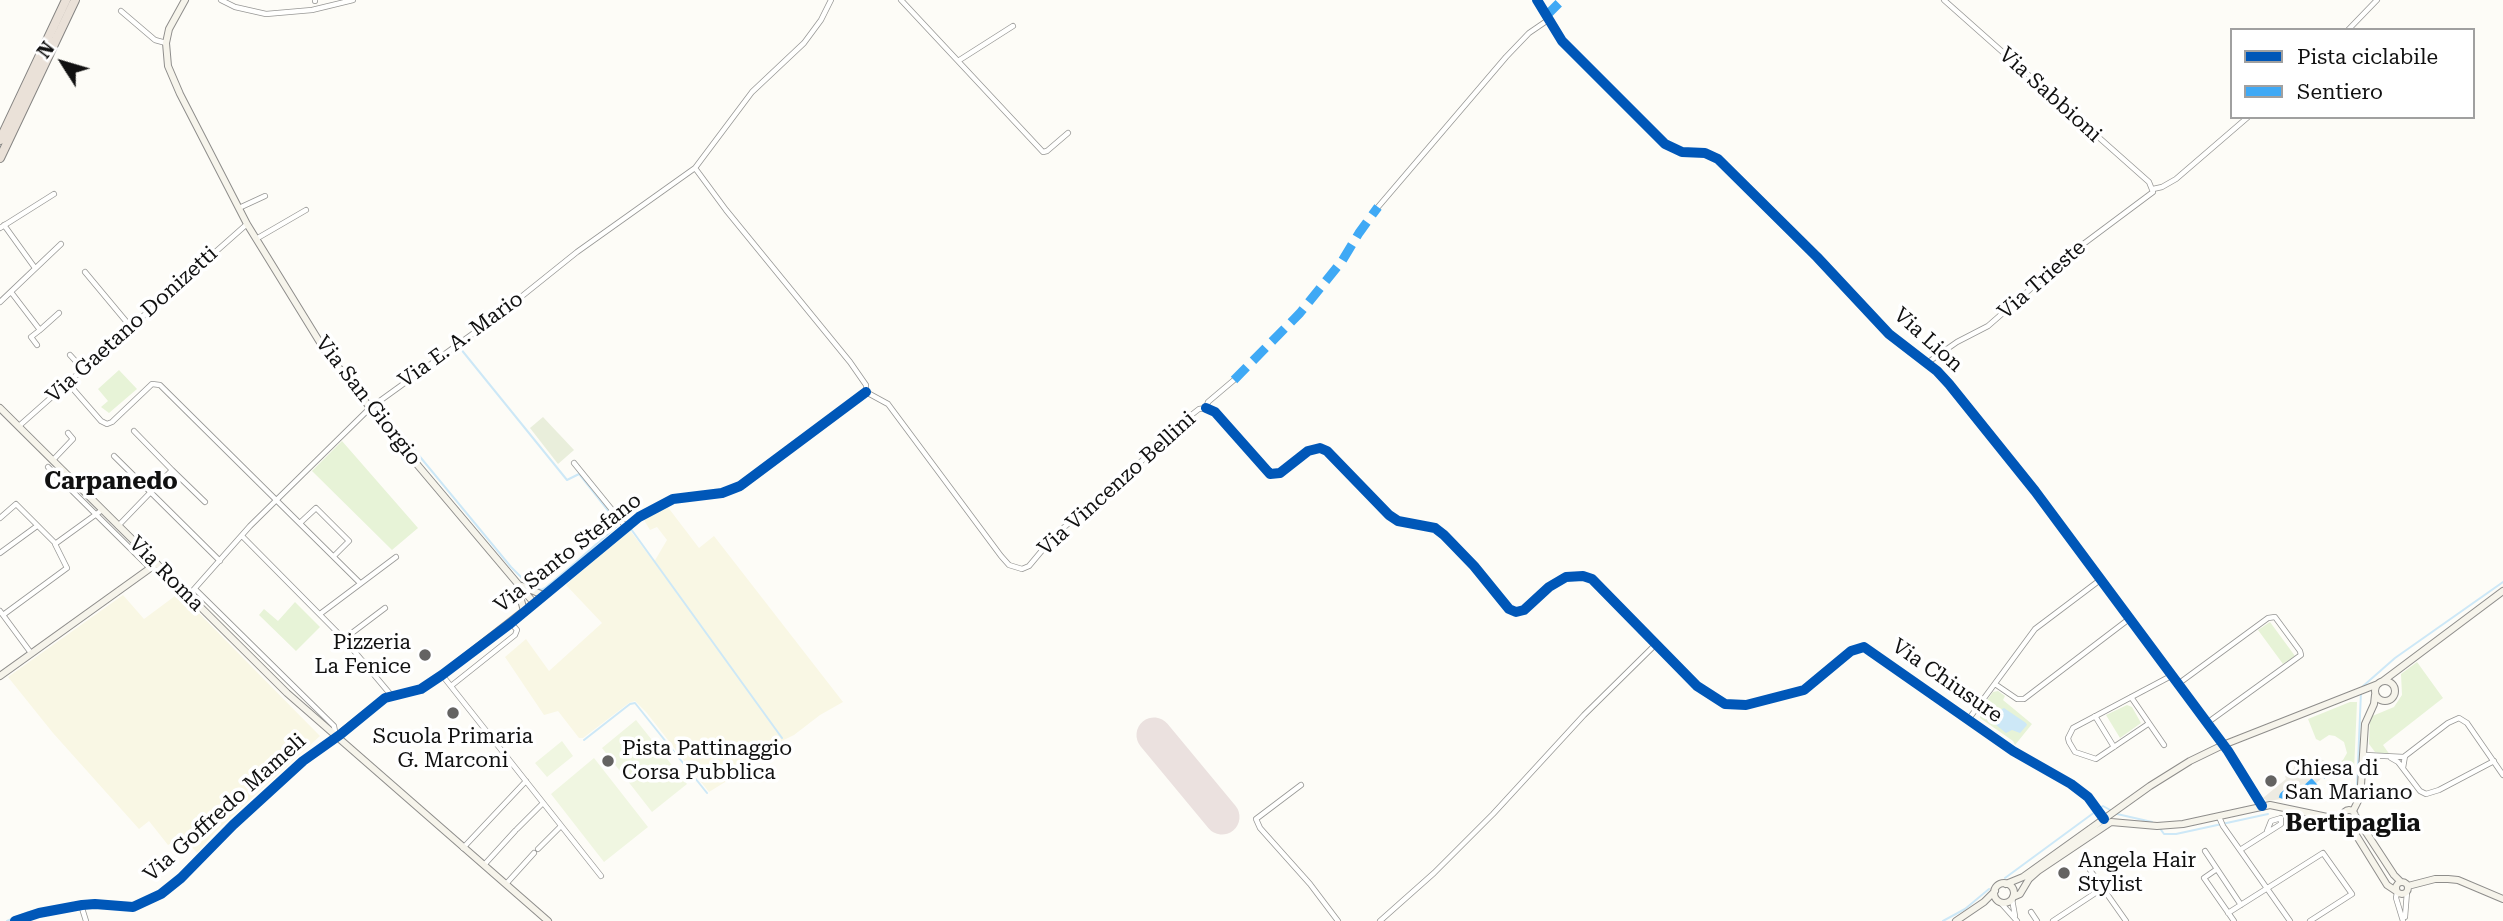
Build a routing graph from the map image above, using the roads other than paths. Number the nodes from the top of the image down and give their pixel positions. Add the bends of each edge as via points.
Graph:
1 (66, 0) edge
2 (75, 0) edge
3 (185, 0) edge
4 (221, 0) edge
5 (353, 0) edge
6 (831, 0) edge
7 (901, 0) edge
8 (1537, 0) edge
9 (1944, 0) edge
10 (2377, 0) edge
11 (121, 11) dead end
12 (1548, 20) junction
13 (1013, 26) dead end
14 (2350, 28) edge
15 (166, 43) junction
16 (958, 61) junction
17 (2246, 119) edge
18 (1068, 133) dead end
19 (2, 137) edge
20 (0, 158) edge
21 (695, 168) junction
22 (2153, 190) junction
23 (54, 194) dead end
24 (265, 196) dead end
25 (1378, 207) dead end
26 (239, 208) junction
27 (306, 210) dead end
28 (247, 224) junction
29 (2, 227) edge
30 (256, 239) junction
31 (61, 244) dead end
32 (34, 268) junction
33 (85, 272) dead end
34 (11, 292) junction
35 (0, 302) edge
36 (59, 313) dead end
37 (130, 326) junction
38 (40, 330) junction
39 (37, 345) dead end
40 (70, 355) dead end
41 (1927, 363) junction
42 (82, 368) junction
43 (1234, 380) dead end
44 (67, 382) junction
45 (866, 392) junction
46 (0, 408) edge
47 (370, 408) junction
48 (1206, 408) junction
49 (18, 427) junction
50 (134, 431) dead end
51 (68, 433) dead end
52 (114, 456) dead end
53 (574, 463) dead end
54 (50, 464) junction
55 (172, 470) junction
56 (150, 492) junction
57 (277, 499) junction
58 (205, 502) dead end
59 (99, 512) junction
60 (0, 518) edge
61 (301, 522) junction
62 (37, 526) junction
63 (118, 526) junction
64 (625, 527) junction
65 (242, 536) junction
66 (55, 544) junction
67 (0, 553) edge
68 (334, 556) junction
69 (396, 557) dead end
70 (219, 561) junction
71 (153, 566) junction
72 (2100, 580) junction
73 (515, 581) junction
74 (360, 583) junction
75 (195, 589) junction
76 (2503, 591) edge
77 (543, 595) junction
78 (188, 596) junction
79 (534, 603) junction
80 (385, 608) dead end
81 (524, 611) junction
82 (1, 613) edge
83 (320, 614) junction
84 (2130, 619) junction
85 (511, 622) junction
86 (344, 639) junction
87 (1656, 644) junction
88 (478, 649) junction
89 (31, 653) junction
90 (485, 658) junction
91 (2396, 671) junction
92 (442, 675) junction
93 (0, 676) edge
94 (2171, 676) junction
95 (2380, 682) junction
96 (1995, 684) junction
97 (2178, 685) junction
98 (2393, 685) junction
99 (451, 686) junction
100 (2365, 689) junction
101 (2375, 694) junction
102 (391, 695) junction
103 (2131, 697) junction
104 (2384, 702) junction
105 (2372, 709) junction
106 (2095, 716) junction
107 (1968, 720) junction
108 (2148, 724) junction
109 (2207, 724) junction
110 (335, 737) junction
111 (2164, 745) dead end
112 (2223, 745) junction
113 (2114, 747) junction
114 (2365, 755) junction
115 (2405, 757) junction
116 (2391, 758) junction
117 (2494, 761) junction
118 (2403, 768) junction
119 (2503, 775) edge
120 (526, 781) junction
121 (1301, 785) dead end
122 (544, 803) junction
123 (2262, 806) junction
124 (2354, 814) junction
125 (2107, 817) junction
126 (2346, 820) junction
127 (2220, 821) junction
128 (561, 826) junction
129 (2267, 832) dead end
130 (464, 848) junction
131 (2239, 850) junction
132 (2205, 851) dead end
133 (484, 865) junction
134 (2217, 869) junction
135 (2090, 870) dead end
136 (601, 876) dead end
137 (2023, 877) junction
138 (506, 884) junction
139 (2006, 884) junction
140 (2405, 887) junction
141 (2103, 888) junction
142 (2267, 888) junction
143 (1995, 891) junction
144 (2397, 891) junction
145 (2013, 896) junction
146 (2503, 899) edge
147 (2000, 901) junction
148 (1984, 902) junction
149 (81, 905) junction
150 (2241, 905) junction
151 (2031, 912) dead end
152 (2228, 913) junction
153 (15, 921) edge
154 (86, 921) edge
155 (548, 921) edge
156 (1338, 921) edge
157 (1380, 921) edge
158 (1955, 921) edge
159 (2016, 921) edge
160 (2037, 921) edge
161 (2053, 921) edge
162 (2126, 921) edge
163 (2234, 921) edge
164 (2290, 921) edge
165 (2310, 921) edge
166 (2403, 921) edge

1 - 19 highway
2 - 20 highway
3 - 15 street
4 - 5 street via 266,14 313,10
6 - 21 street via 804,43 752,92
7 - 16 street
8 - 12 street, Via Lion
9 - 22 street, Via Sabbioni
10 - 14 street
11 - 15 street via 155,40
12 - 25 street via 1518,44
12 - 41 street, Via Lion via 1568,48 1665,144 1718,159 1889,334
13 - 16 street
15 - 26 street, Via San Giorgio via 173,80
16 - 18 street via 1043,152
17 - 22 street, Via Trieste via 2176,178
21 - 45 street via 850,362
21 - 47 street, Via E. A. Mario
22 - 41 street, Via Trieste via 1988,326
23 - 29 street
24 - 26 street
26 - 28 street, Via San Giorgio
27 - 30 street
28 - 30 street, Via San Giorgio
28 - 37 street, Via Gaetano Donizetti
29 - 32 street
30 - 47 street, Via San Giorgio via 324,349
31 - 32 street
32 - 34 street
33 - 37 street
34 - 35 street
34 - 38 street
36 - 38 street
37 - 42 street, Via Gaetano Donizetti
38 - 39 street via 31,337
40 - 42 street
41 - 72 street, Via Lion via 1976,415
42 - 44 street, Via Gaetano Donizetti
43 - 48 street, Via Vincenzo Bellini
44 - 49 street, Via Gaetano Donizetti
44 - 57 street via 107,424 152,384 160,384
45 - 48 street, Via Vincenzo Bellini via 888,404 1001,556 1022,569 1172,430
45 - 64 street, Via Santo Stefano via 740,486 673,499
46 - 49 street, Via Roma
47 - 57 street, Via E. A. Mario
47 - 73 street, Via San Giorgio
48 - 87 street via 1215,412 1270,474 1280,473 1308,451 1327,451 1389,515 1435,528 1444,535 1509,609 1524,610 1559,581 1587,576
49 - 54 street, Via Roma
50 - 55 street
51 - 54 street via 73,439
52 - 56 street
53 - 64 street
54 - 59 street, Via Roma
55 - 56 street
55 - 58 street
56 - 63 street
56 - 70 street
57 - 61 street
57 - 65 street, Via E. A. Mario
59 - 63 street, Via Roma
59 - 66 street
59 - 71 street, Via Roma
60 - 62 street via 16,504
61 - 68 street
61 - 68 street via 316,508 349,541
62 - 66 street
62 - 67 street
63 - 71 street, Via Roma
64 - 77 street, Via Santo Stefano
65 - 70 street, Via E. A. Mario
65 - 83 street
66 - 82 street via 67,568
68 - 74 street
69 - 74 street
70 - 75 street, Via E. A. Mario
71 - 78 street, Via Roma
71 - 89 street
72 - 84 street, Via Lion
72 - 96 street via 2035,629
73 - 77 street, Via San Giorgio
73 - 79 street, Via San Giorgio
73 - 81 street, Via San Giorgio
74 - 83 street
75 - 78 street, Via E. A. Mario
75 - 110 street, Via Roma via 334,726
76 - 91 street
77 - 79 street, Via Santo Stefano
78 - 110 street, Via Roma
79 - 81 street, Via Santo Stefano
80 - 86 street
81 - 85 street, Via Santo Stefano
82 - 89 street
83 - 86 street
84 - 94 street, Via Lion
84 - 96 street via 2024,699
85 - 88 street, Via Santo Stefano
85 - 90 street, Via Santo Stefano via 515,635
86 - 102 street
87 - 107 street, Via Chiusure via 1706,694 1740,706 1804,690 1851,651 1864,647
87 - 157 street via 1454,853
88 - 90 street
88 - 92 street, Via Santo Stefano
89 - 93 street
90 - 99 street
91 - 95 street
91 - 98 street
92 - 99 street
92 - 102 street, Via Santo Stefano via 421,689
94 - 97 street, Via Lion
94 - 103 street
95 - 98 street
95 - 100 street
95 - 101 street
96 - 107 street
97 - 109 street, Via Lion
97 - 109 street via 2268,618 2275,617 2283,627 2301,655
98 - 104 street via 2394,696
99 - 120 street
100 - 101 street
100 - 112 street
101 - 104 street
101 - 105 street
102 - 110 street, Via Santo Stefano
103 - 106 street
103 - 108 street
104 - 105 street
105 - 114 street via 2365,724
106 - 113 street
106 - 113 street via 2073,728 2068,738 2072,748 2096,759
107 - 125 street, Via Chiusure via 2063,778
108 - 111 street
108 - 113 street
109 - 112 street, Via Lion
110 - 130 street, Via Roma
110 - 149 street, Via Goffredo Mameli via 303,761 160,894 133,907
112 - 123 street, Via Lion
112 - 125 street via 2176,769
114 - 116 street
114 - 124 street
115 - 116 street
115 - 117 street via 2459,718 2468,723
115 - 118 street
116 - 118 street
117 - 118 street via 2431,794 2420,791
117 - 119 street
120 - 122 street
120 - 130 street
121 - 156 street via 1256,819
122 - 128 street
122 - 133 street
123 - 126 street
123 - 127 street
124 - 126 street via 2353,821
124 - 126 street via 2346,811
124 - 140 street
125 - 137 street
126 - 144 street via 2387,885
127 - 131 street
127 - 145 street via 2165,826 2109,824 2038,872
128 - 136 street
128 - 138 street
129 - 131 street
130 - 133 street, Via Roma
131 - 142 street
132 - 134 street
133 - 138 street, Via Roma
134 - 150 street
134 - 152 street via 2204,878
135 - 141 street
137 - 139 street
137 - 145 street
138 - 155 street, Via Roma
139 - 143 street
139 - 145 street
140 - 144 street via 2396,886
140 - 146 street via 2448,878
140 - 166 street
141 - 161 street
141 - 162 street
142 - 150 street
142 - 164 street
142 - 165 street via 2323,853 2352,894
143 - 147 street
143 - 148 street
144 - 166 street
145 - 147 street
145 - 159 street
147 - 148 street
147 - 159 street
148 - 158 street
149 - 153 street, Via Goffredo Mameli
149 - 154 street
150 - 152 street
151 - 160 street
152 - 163 street

